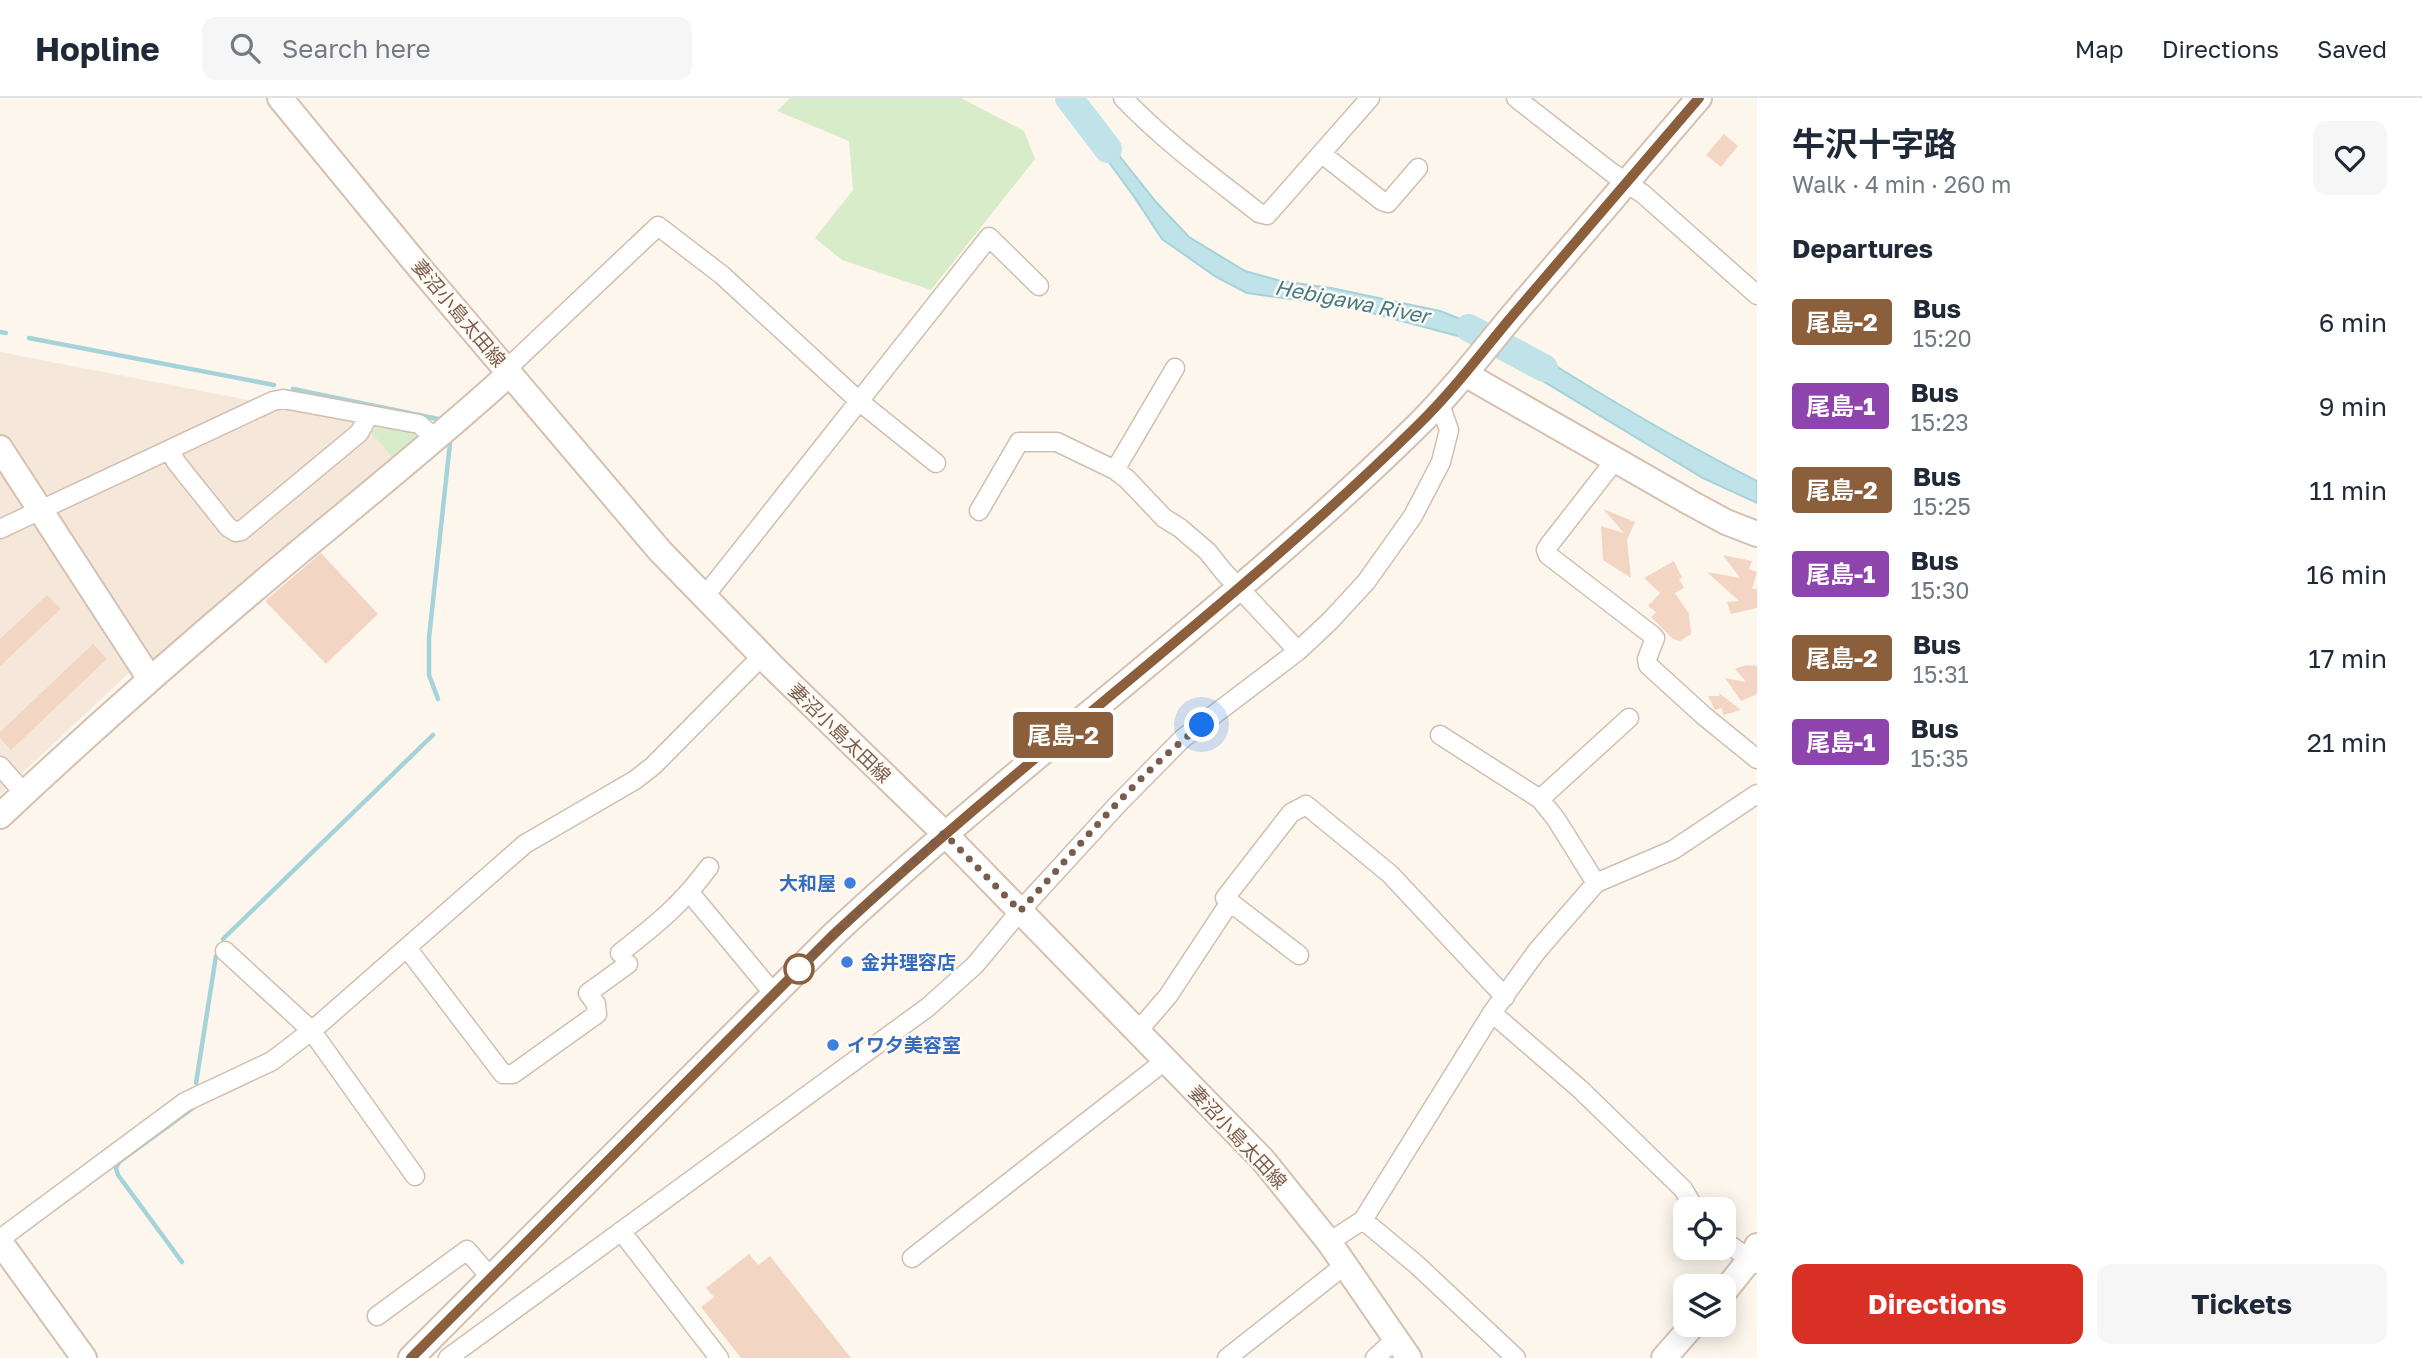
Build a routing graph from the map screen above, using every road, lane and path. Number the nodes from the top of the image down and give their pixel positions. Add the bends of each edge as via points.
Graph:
1 (280, 98) edge
2 (1123, 98) edge
3 (1370, 98) edge
4 (1516, 98) edge
5 (1699, 98) edge
6 (1322, 155) junction
7 (1418, 168) dead end
8 (1626, 183) junction
9 (1039, 286) dead end
10 (1757, 295) edge
11 (1175, 368) dead end
12 (1470, 368) junction
13 (510, 373) junction
14 (860, 402) junction
15 (1437, 405) junction
16 (369, 415) junction
17 (436, 439) junction
18 (0, 448) edge
19 (170, 450) junction
20 (1616, 459) junction
21 (936, 463) dead end
22 (1115, 470) junction
23 (41, 510) junction
24 (979, 511) dead end
25 (0, 529) edge
26 (1757, 534) edge
27 (1238, 588) junction
28 (704, 597) junction
29 (1298, 650) junction
30 (762, 656) junction
31 (150, 679) junction
32 (1629, 718) dead end
33 (1440, 735) dead end
34 (1757, 759) edge
35 (0, 766) edge
36 (24, 793) junction
37 (1757, 794) edge
38 (1540, 799) junction
39 (0, 816) edge
40 (944, 833) junction
41 (709, 867) dead end
42 (1596, 883) junction
43 (690, 893) junction
44 (1230, 902) junction
45 (1020, 911) junction
46 (407, 947) junction
47 (225, 951) dead end
48 (1299, 955) dead end
49 (774, 994) junction
50 (1505, 997) junction
51 (1492, 1013) junction
52 (311, 1030) junction
53 (1137, 1032) junction
54 (1166, 1060) junction
55 (415, 1176) dead end
56 (1688, 1197) edge
57 (1363, 1220) junction
58 (621, 1231) junction
59 (0, 1240) edge
60 (1329, 1242) junction
61 (1736, 1247) edge
62 (1755, 1256) edge
63 (912, 1258) dead end
64 (1345, 1265) junction
65 (491, 1278) junction
66 (1736, 1278) edge
67 (377, 1316) dead end
68 (1682, 1337) edge
69 (1402, 1348) edge
70 (84, 1358) edge
71 (411, 1358) edge
72 (448, 1358) edge
73 (719, 1358) edge
74 (1227, 1358) edge
75 (1375, 1358) edge
76 (1516, 1358) edge
77 (1664, 1358) edge

1 - 13 main road, 妻沼小島太田線
2 - 6 street via 1162,136 1263,215 1270,213
3 - 6 street
4 - 8 street
5 - 8 main road
6 - 7 street via 1388,203
8 - 10 street
8 - 12 main road
9 - 14 street via 989,237
11 - 22 street
12 - 15 main road
12 - 20 main road
13 - 14 street via 513,363 657,226 722,275
13 - 17 main road
13 - 28 main road, 妻沼小島太田線
14 - 21 street
14 - 28 street
15 - 27 main road
15 - 29 street via 1449,430 1441,462 1424,498 1366,582
16 - 17 street via 419,424
16 - 19 street via 283,399
16 - 19 street via 359,433 236,532
17 - 31 main road
18 - 23 main road
19 - 23 street
20 - 26 main road via 1726,522
20 - 34 street via 1549,545 1548,555 1656,638 1648,665
22 - 24 street via 1057,442 1018,442
22 - 27 street via 1164,518 1198,542
23 - 25 street
23 - 31 main road
27 - 29 street
27 - 40 main road
28 - 30 main road, 妻沼小島太田線
29 - 45 street via 1182,740
30 - 40 main road, 妻沼小島太田線
30 - 46 street via 653,766 525,844
31 - 36 main road
32 - 38 street
33 - 38 street
35 - 36 street
36 - 39 main road
37 - 42 street via 1673,850
38 - 42 street
40 - 45 main road, 妻沼小島太田線
40 - 49 main road
41 - 43 street
42 - 50 street via 1537,951
43 - 46 street via 588,993 597,1014 507,1076
43 - 49 street
44 - 48 street
44 - 50 street via 1225,898 1233,887 1291,813 1306,805 1390,874
44 - 53 street via 1168,996
45 - 53 main road, 妻沼小島太田線
45 - 58 street via 975,965 928,1007
46 - 52 street
47 - 52 street
49 - 65 main road
50 - 51 street
51 - 56 street via 1580,1089
51 - 57 street
52 - 55 street
52 - 59 street via 272,1061 185,1102
53 - 54 main road, 妻沼小島太田線
54 - 60 main road, 妻沼小島太田線 via 1263,1160
54 - 63 street
57 - 60 street
57 - 76 street
58 - 72 street
58 - 73 street
59 - 70 main road
60 - 64 main road, 妻沼小島太田線
61 - 62 street
62 - 66 main road
64 - 69 main road, 妻沼小島太田線
64 - 74 street
65 - 67 street via 467,1250
65 - 71 main road
68 - 77 main road
69 - 75 street

